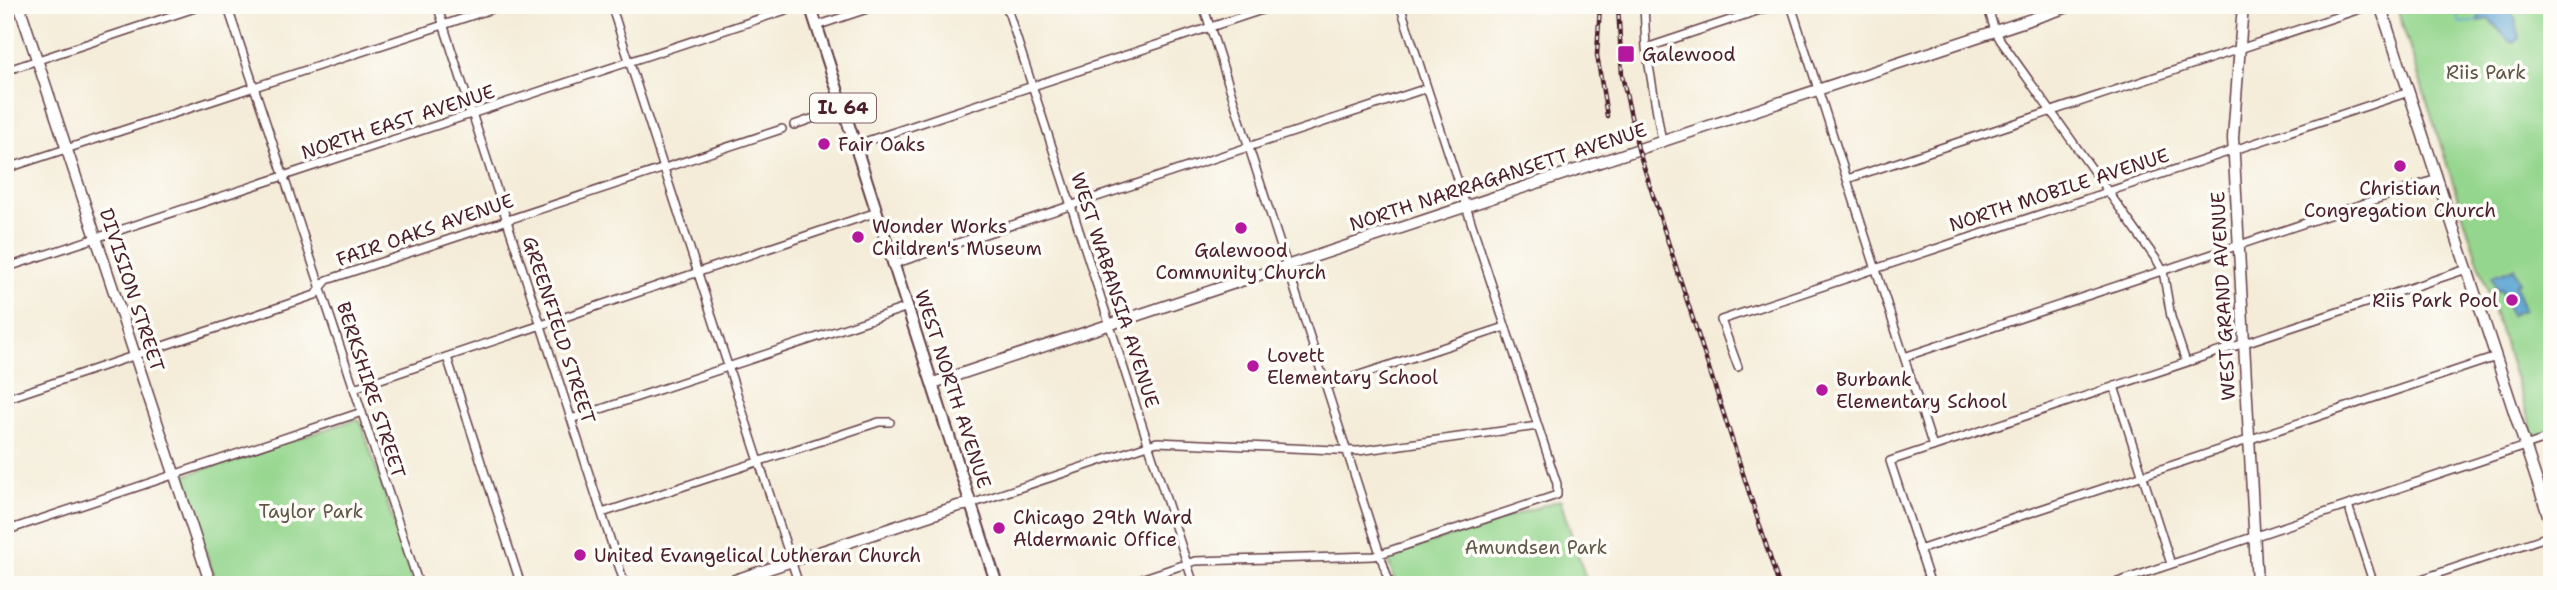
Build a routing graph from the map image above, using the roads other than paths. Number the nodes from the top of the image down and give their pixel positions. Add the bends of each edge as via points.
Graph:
1 (19, 5) edge
2 (204, 5) edge
3 (227, 5) edge
4 (437, 5) edge
5 (504, 5) edge
6 (611, 5) edge
7 (801, 5) edge
8 (810, 5) edge
9 (878, 5) edge
10 (1006, 5) edge
11 (1203, 5) edge
12 (1277, 5) edge
13 (1400, 5) edge
14 (1644, 5) edge
15 (1775, 5) edge
16 (1791, 5) edge
17 (1987, 5) edge
18 (2074, 5) edge
19 (2243, 5) edge
20 (2372, 5) edge
21 (2380, 5) edge
22 (443, 25) junction
23 (816, 26) junction
24 (1210, 27) junction
25 (1995, 31) junction
26 (1646, 48) junction
27 (2239, 49) junction
28 (37, 60) junction
29 (630, 62) junction
30 (5, 71) edge
31 (1032, 86) junction
32 (254, 87) junction
33 (1427, 88) junction
34 (1818, 90) junction
35 (2409, 92) junction
36 (843, 108) junction
37 (2050, 111) junction
38 (472, 114) junction
39 (794, 125) dead end
40 (782, 129) dead end
41 (1662, 142) junction
42 (855, 145) junction
43 (1249, 146) junction
44 (67, 149) junction
45 (2233, 149) junction
46 (664, 167) junction
47 (5, 169) edge
48 (284, 176) junction
49 (1847, 179) junction
50 (2437, 179) junction
51 (2106, 191) junction
52 (1071, 205) junction
53 (1466, 206) junction
54 (877, 212) junction
55 (506, 219) junction
56 (96, 238) junction
57 (2237, 247) junction
58 (894, 264) junction
59 (1287, 265) junction
60 (5, 268) edge
61 (1875, 268) junction
62 (2467, 269) junction
63 (697, 271) junction
64 (2162, 271) junction
65 (320, 288) junction
66 (908, 307) junction
67 (1110, 324) junction
68 (540, 325) junction
69 (1505, 327) junction
70 (2242, 343) junction
71 (135, 356) junction
72 (447, 357) junction
73 (1904, 357) junction
74 (2496, 357) junction
75 (2186, 362) junction
76 (728, 366) junction
77 (1738, 367) dead end
78 (933, 383) junction
79 (1326, 386) junction
80 (2114, 386) junction
81 (354, 388) junction
82 (5, 399) edge
83 (362, 412) junction
84 (571, 419) junction
85 (890, 422) dead end
86 (1538, 426) junction
87 (2552, 437) edge
88 (2248, 440) junction
89 (1149, 444) junction
90 (2525, 446) junction
91 (1933, 447) junction
92 (1347, 451) junction
93 (759, 461) junction
94 (175, 474) junction
95 (2143, 475) junction
96 (971, 504) junction
97 (2348, 505) junction
98 (602, 513) junction
99 (2552, 527) edge
100 (5, 531) edge
101 (2255, 536) junction
102 (2552, 536) edge
103 (1919, 550) junction
104 (1381, 555) junction
105 (791, 561) junction
106 (1187, 563) junction
107 (2171, 564) junction
108 (211, 585) edge
109 (419, 585) edge
110 (521, 585) edge
111 (625, 585) edge
112 (720, 585) edge
113 (799, 585) edge
114 (997, 585) edge
115 (1123, 585) edge
116 (1194, 585) edge
117 (1390, 585) edge
118 (1931, 585) edge
119 (2109, 585) edge
120 (2257, 585) edge
121 (2374, 585) edge
122 (2404, 585) edge

1 - 28 street, DIVISION STREET
2 - 28 street
3 - 32 street, BERKSHIRE STREET
4 - 22 street, GREENFIELD STREET
5 - 22 street
6 - 29 street
7 - 29 street, NORTH EAST AVENUE
8 - 23 main road, WEST NORTH AVENUE / IL 64
9 - 23 street
10 - 31 street, WEST WABANSIA AVENUE
11 - 24 street
12 - 24 street
13 - 33 street
14 - 26 street
15 - 26 street
16 - 34 street
17 - 25 street
18 - 25 street, NORTH NARRAGANSETT AVENUE
19 - 27 street, WEST GRAND AVENUE
20 - 27 street
21 - 35 street
22 - 32 street
22 - 38 street, GREENFIELD STREET
23 - 36 main road, WEST NORTH AVENUE / IL 64
24 - 31 street
24 - 43 street
25 - 34 street, NORTH NARRAGANSETT AVENUE
25 - 37 street
26 - 41 street
27 - 37 street
27 - 45 street, WEST GRAND AVENUE
28 - 30 street
28 - 44 street, DIVISION STREET
29 - 38 street, NORTH EAST AVENUE
29 - 46 street
31 - 42 street
31 - 52 street, WEST WABANSIA AVENUE
32 - 44 street
32 - 48 street, BERKSHIRE STREET
33 - 43 street
33 - 53 street
34 - 41 street, NORTH NARRAGANSETT AVENUE
34 - 49 street
35 - 45 street, NORTH MOBILE AVENUE
35 - 50 street
36 - 39 street
36 - 42 main road, WEST NORTH AVENUE / IL 64
37 - 49 street
37 - 51 street
38 - 48 street, NORTH EAST AVENUE
38 - 55 street, GREENFIELD STREET
40 - 46 street, FAIR OAKS AVENUE
41 - 53 street, NORTH NARRAGANSETT AVENUE
42 - 54 main road, WEST NORTH AVENUE / IL 64
43 - 52 street
43 - 59 street
44 - 47 street
44 - 56 street, DIVISION STREET
45 - 51 street, NORTH MOBILE AVENUE
45 - 57 street, WEST GRAND AVENUE
46 - 55 street, FAIR OAKS AVENUE
46 - 63 street
48 - 56 street, NORTH EAST AVENUE
48 - 65 street, BERKSHIRE STREET
49 - 61 street
50 - 57 street
50 - 62 street
51 - 61 street, NORTH MOBILE AVENUE
51 - 64 street
52 - 58 street
52 - 67 street, WEST WABANSIA AVENUE
53 - 59 street, NORTH NARRAGANSETT AVENUE
53 - 69 street
54 - 58 main road, WEST NORTH AVENUE / IL 64
54 - 63 street
55 - 65 street, FAIR OAKS AVENUE via 327,280
55 - 68 street, GREENFIELD STREET
56 - 60 street, NORTH EAST AVENUE
56 - 71 street, DIVISION STREET
57 - 64 street
57 - 70 street, WEST GRAND AVENUE
58 - 66 main road, WEST NORTH AVENUE / IL 64
59 - 67 street, NORTH NARRAGANSETT AVENUE
59 - 79 street
61 - 73 street
61 - 77 street, NORTH MOBILE AVENUE via 1721,320
62 - 70 street
62 - 74 street
63 - 68 street
63 - 76 street
64 - 73 street
64 - 75 street
65 - 71 street, FAIR OAKS AVENUE via 315,295
65 - 81 street, BERKSHIRE STREET
66 - 76 street
66 - 78 main road, WEST NORTH AVENUE / IL 64
67 - 78 street, NORTH NARRAGANSETT AVENUE
67 - 89 street, WEST WABANSIA AVENUE
68 - 72 street
68 - 84 street, GREENFIELD STREET
69 - 79 street
69 - 86 street
70 - 75 street
70 - 88 street, WEST GRAND AVENUE
71 - 82 street, FAIR OAKS AVENUE
71 - 94 street, DIVISION STREET
72 - 81 street
72 - 110 street
73 - 91 street
74 - 88 street
74 - 90 street
75 - 80 street
76 - 84 street
76 - 93 street
78 - 96 main road, WEST NORTH AVENUE / IL 64
79 - 92 street
80 - 91 street
80 - 95 street
81 - 83 street, BERKSHIRE STREET
83 - 94 street
83 - 109 street, BERKSHIRE STREET
84 - 98 street, GREENFIELD STREET
85 - 93 street
86 - 92 street
86 - 104 street via 1558,495
87 - 90 street
88 - 95 street
88 - 101 street, WEST GRAND AVENUE
89 - 92 street
89 - 96 street
89 - 106 street, WEST WABANSIA AVENUE
90 - 97 street
90 - 99 street
91 - 103 street via 1890,461
92 - 104 street
93 - 98 street
93 - 105 street
94 - 100 street
94 - 108 street, DIVISION STREET
95 - 103 street
95 - 107 street
96 - 105 street
96 - 114 main road, WEST NORTH AVENUE / IL 64
97 - 101 street
97 - 121 street
98 - 111 street, GREENFIELD STREET
101 - 107 street
101 - 120 street, WEST GRAND AVENUE
102 - 122 street
103 - 118 street
104 - 106 street
104 - 117 street
105 - 112 street
105 - 113 street
106 - 115 street
106 - 116 street, WEST WABANSIA AVENUE
107 - 119 street

